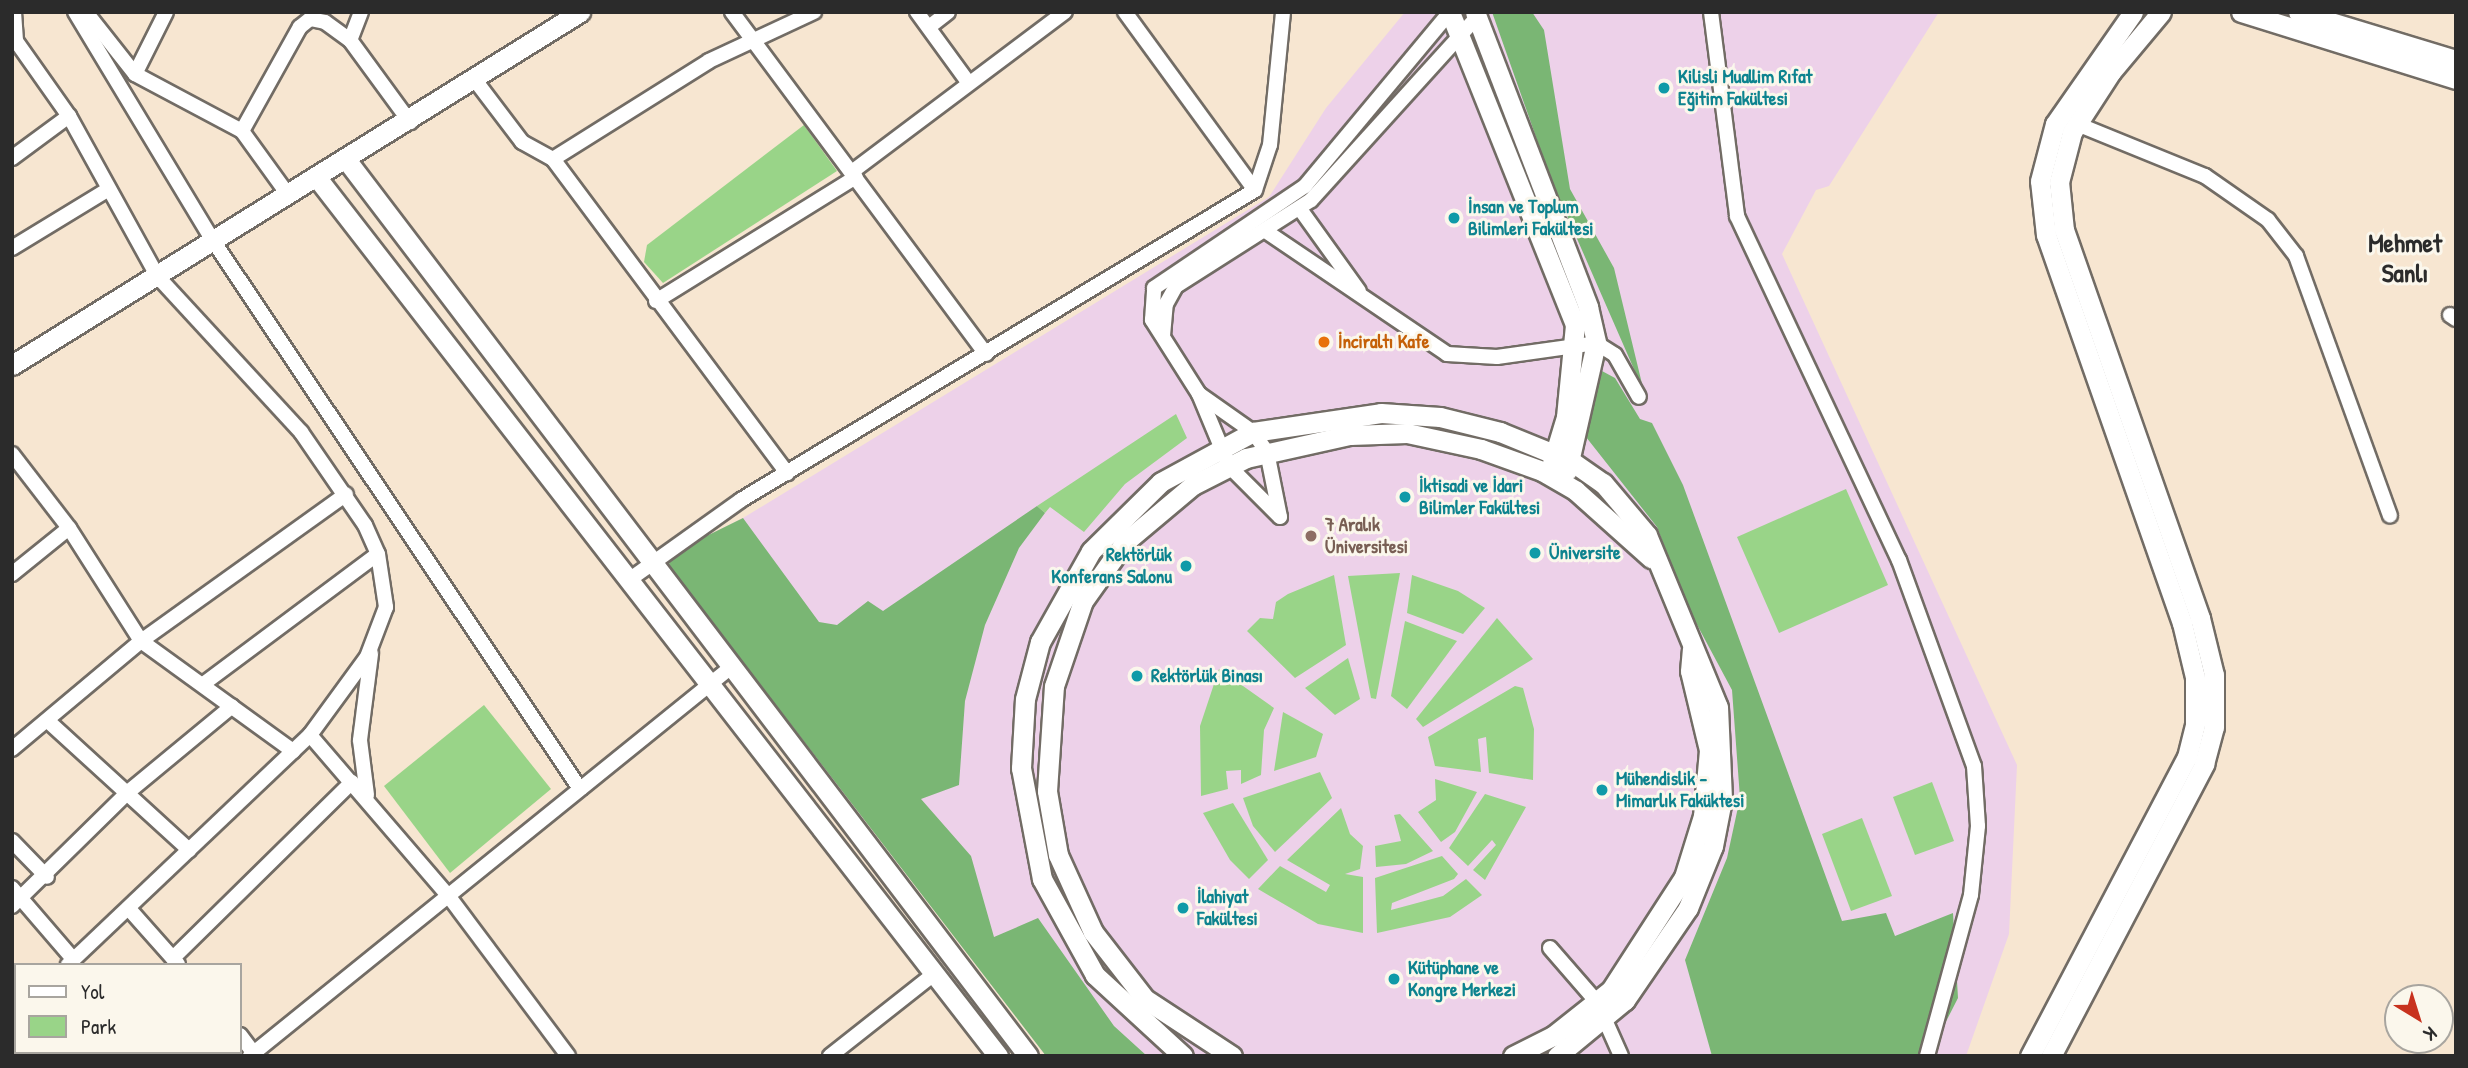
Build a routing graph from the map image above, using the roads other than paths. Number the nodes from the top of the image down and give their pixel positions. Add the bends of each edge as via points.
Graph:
1 (14, 12) edge
2 (75, 12) edge
3 (86, 12) edge
4 (166, 12) edge
5 (361, 12) edge
6 (580, 12) edge
7 (732, 12) edge
8 (814, 12) edge
9 (917, 12) edge
10 (948, 12) edge
11 (1065, 12) edge
12 (1125, 12) edge
13 (1283, 12) edge
14 (1450, 12) edge
15 (1711, 12) edge
16 (2133, 12) edge
17 (2161, 12) edge
18 (2241, 12) edge
19 (2298, 12) edge
20 (1476, 15) edge
21 (929, 27) junction
22 (1459, 31) junction
23 (350, 40) junction
24 (754, 42) junction
25 (2456, 60) edge
26 (135, 74) junction
27 (2456, 79) edge
28 (475, 80) junction
29 (968, 82) junction
30 (69, 116) junction
31 (410, 122) junction
32 (2077, 124) junction
33 (242, 131) junction
34 (12, 158) edge
35 (553, 159) junction
36 (348, 162) junction
37 (854, 174) junction
38 (318, 179) junction
39 (107, 190) junction
40 (1255, 190) junction
41 (289, 196) junction
42 (1300, 209) junction
43 (1267, 232) junction
44 (214, 242) junction
45 (12, 248) edge
46 (158, 277) junction
47 (1364, 298) junction
48 (656, 301) junction
49 (1163, 336) junction
50 (1573, 342) junction
51 (1596, 343) junction
52 (986, 354) junction
53 (12, 365) edge
54 (1199, 394) junction
55 (1639, 397) dead end
56 (1253, 432) junction
57 (1219, 447) junction
58 (1267, 452) junction
59 (12, 454) edge
60 (1564, 457) junction
61 (1229, 467) junction
62 (787, 473) junction
63 (1555, 478) junction
64 (345, 494) junction
65 (2390, 516) dead end
66 (69, 528) junction
67 (378, 554) junction
68 (1651, 558) junction
69 (647, 562) junction
70 (12, 574) edge
71 (629, 580) junction
72 (141, 641) junction
73 (372, 648) junction
74 (730, 668) junction
75 (206, 682) junction
76 (710, 684) junction
77 (232, 706) junction
78 (49, 722) junction
79 (310, 735) junction
80 (12, 749) edge
81 (293, 751) junction
82 (352, 782) junction
83 (579, 789) junction
84 (127, 793) junction
85 (367, 795) junction
86 (12, 841) edge
87 (189, 850) junction
88 (47, 877) junction
89 (447, 894) junction
90 (15, 897) edge
91 (130, 910) junction
92 (1550, 948) dead end
93 (176, 961) edge
94 (70, 962) edge
95 (934, 974) junction
96 (1602, 1010) junction
97 (242, 1038) edge
98 (839, 1053) edge
99 (2046, 1053) edge
100 (253, 1055) edge
101 (568, 1056) edge
102 (998, 1056) edge
103 (1028, 1056) edge
104 (1184, 1056) edge
105 (1232, 1056) edge
106 (1513, 1056) edge
107 (1557, 1056) edge
108 (1621, 1056) edge
109 (1927, 1056) edge

1 - 30 street via 16,41
2 - 44 street
3 - 26 street
4 - 26 street
5 - 23 street
6 - 28 street
7 - 24 street
8 - 24 street
9 - 21 street
10 - 21 street
11 - 29 street
12 - 40 street
13 - 40 street via 1269,145
14 - 22 street
14 - 49 street via 1305,186 1154,288 1149,313
15 - 109 street via 1737,216 1899,560 1974,766 1978,826 1971,895
16 - 99 street via 2055,124 2040,181 2046,235 2182,623 2195,677 2195,725 2187,757
17 - 32 street
18 - 27 street
19 - 25 street
20 - 22 street
20 - 51 street via 1588,307
21 - 29 street
22 - 42 street
22 - 50 street via 1570,304
23 - 31 street
23 - 33 street via 325,22 310,19 300,27
24 - 35 street via 709,61
24 - 37 street
26 - 33 street
28 - 31 street
28 - 35 street via 522,142
29 - 37 street
30 - 34 street
30 - 39 street
31 - 36 street
32 - 65 street via 2205,176 2268,220 2301,267
32 - 99 street via 2059,182 2064,230 2200,618 2214,675 2214,727 2204,764
33 - 41 street
35 - 48 street
36 - 38 street
36 - 69 street
37 - 48 street
37 - 52 street
38 - 41 street
38 - 71 street
39 - 45 street
39 - 46 street
40 - 52 street
41 - 44 street
42 - 43 street
42 - 47 street
43 - 47 street
43 - 49 street via 1176,286 1166,304
44 - 46 street
44 - 83 street
46 - 53 street
46 - 64 street via 301,432
47 - 50 street via 1460,358
48 - 62 street
49 - 54 street
50 - 51 street
50 - 60 street
51 - 55 street via 1615,355
51 - 60 street
52 - 62 street
54 - 56 street
54 - 57 street
56 - 57 street
56 - 58 street
56 - 60 street via 1353,415 1415,414 1483,426
57 - 61 street
57 - 104 street via 1143,496 1070,580 1040,642 1020,736 1030,837 1060,920 1110,993
58 - 61 street
58 - 61 street via 1280,517
58 - 63 street via 1350,435 1407,433 1481,449
59 - 66 street
60 - 63 street
60 - 68 street via 1636,519
61 - 105 street via 1155,513 1083,601 1054,687 1047,763 1058,855 1093,932 1158,1010
62 - 69 street
63 - 68 street
64 - 67 street
64 - 72 street
66 - 70 street
66 - 72 street
67 - 73 street via 386,607
67 - 75 street
68 - 96 street via 1708,676 1722,735 1713,846 1679,926
69 - 71 street
69 - 74 street
71 - 76 street
72 - 75 street
72 - 78 street
73 - 79 street
73 - 85 street via 360,740
74 - 76 street
74 - 103 street
75 - 77 street
76 - 83 street
76 - 95 street
77 - 81 street
77 - 84 street
78 - 80 street
78 - 84 street
79 - 81 street
79 - 82 street
81 - 87 street
82 - 85 street
82 - 93 street
83 - 89 street
84 - 87 street
84 - 88 street
85 - 89 street
86 - 88 street
87 - 91 street
88 - 90 street
89 - 100 street
89 - 101 street
90 - 94 street
91 - 93 street
91 - 94 street
92 - 96 street
95 - 98 street
95 - 102 street
96 - 106 street
96 - 107 street
96 - 108 street
97 - 100 street

